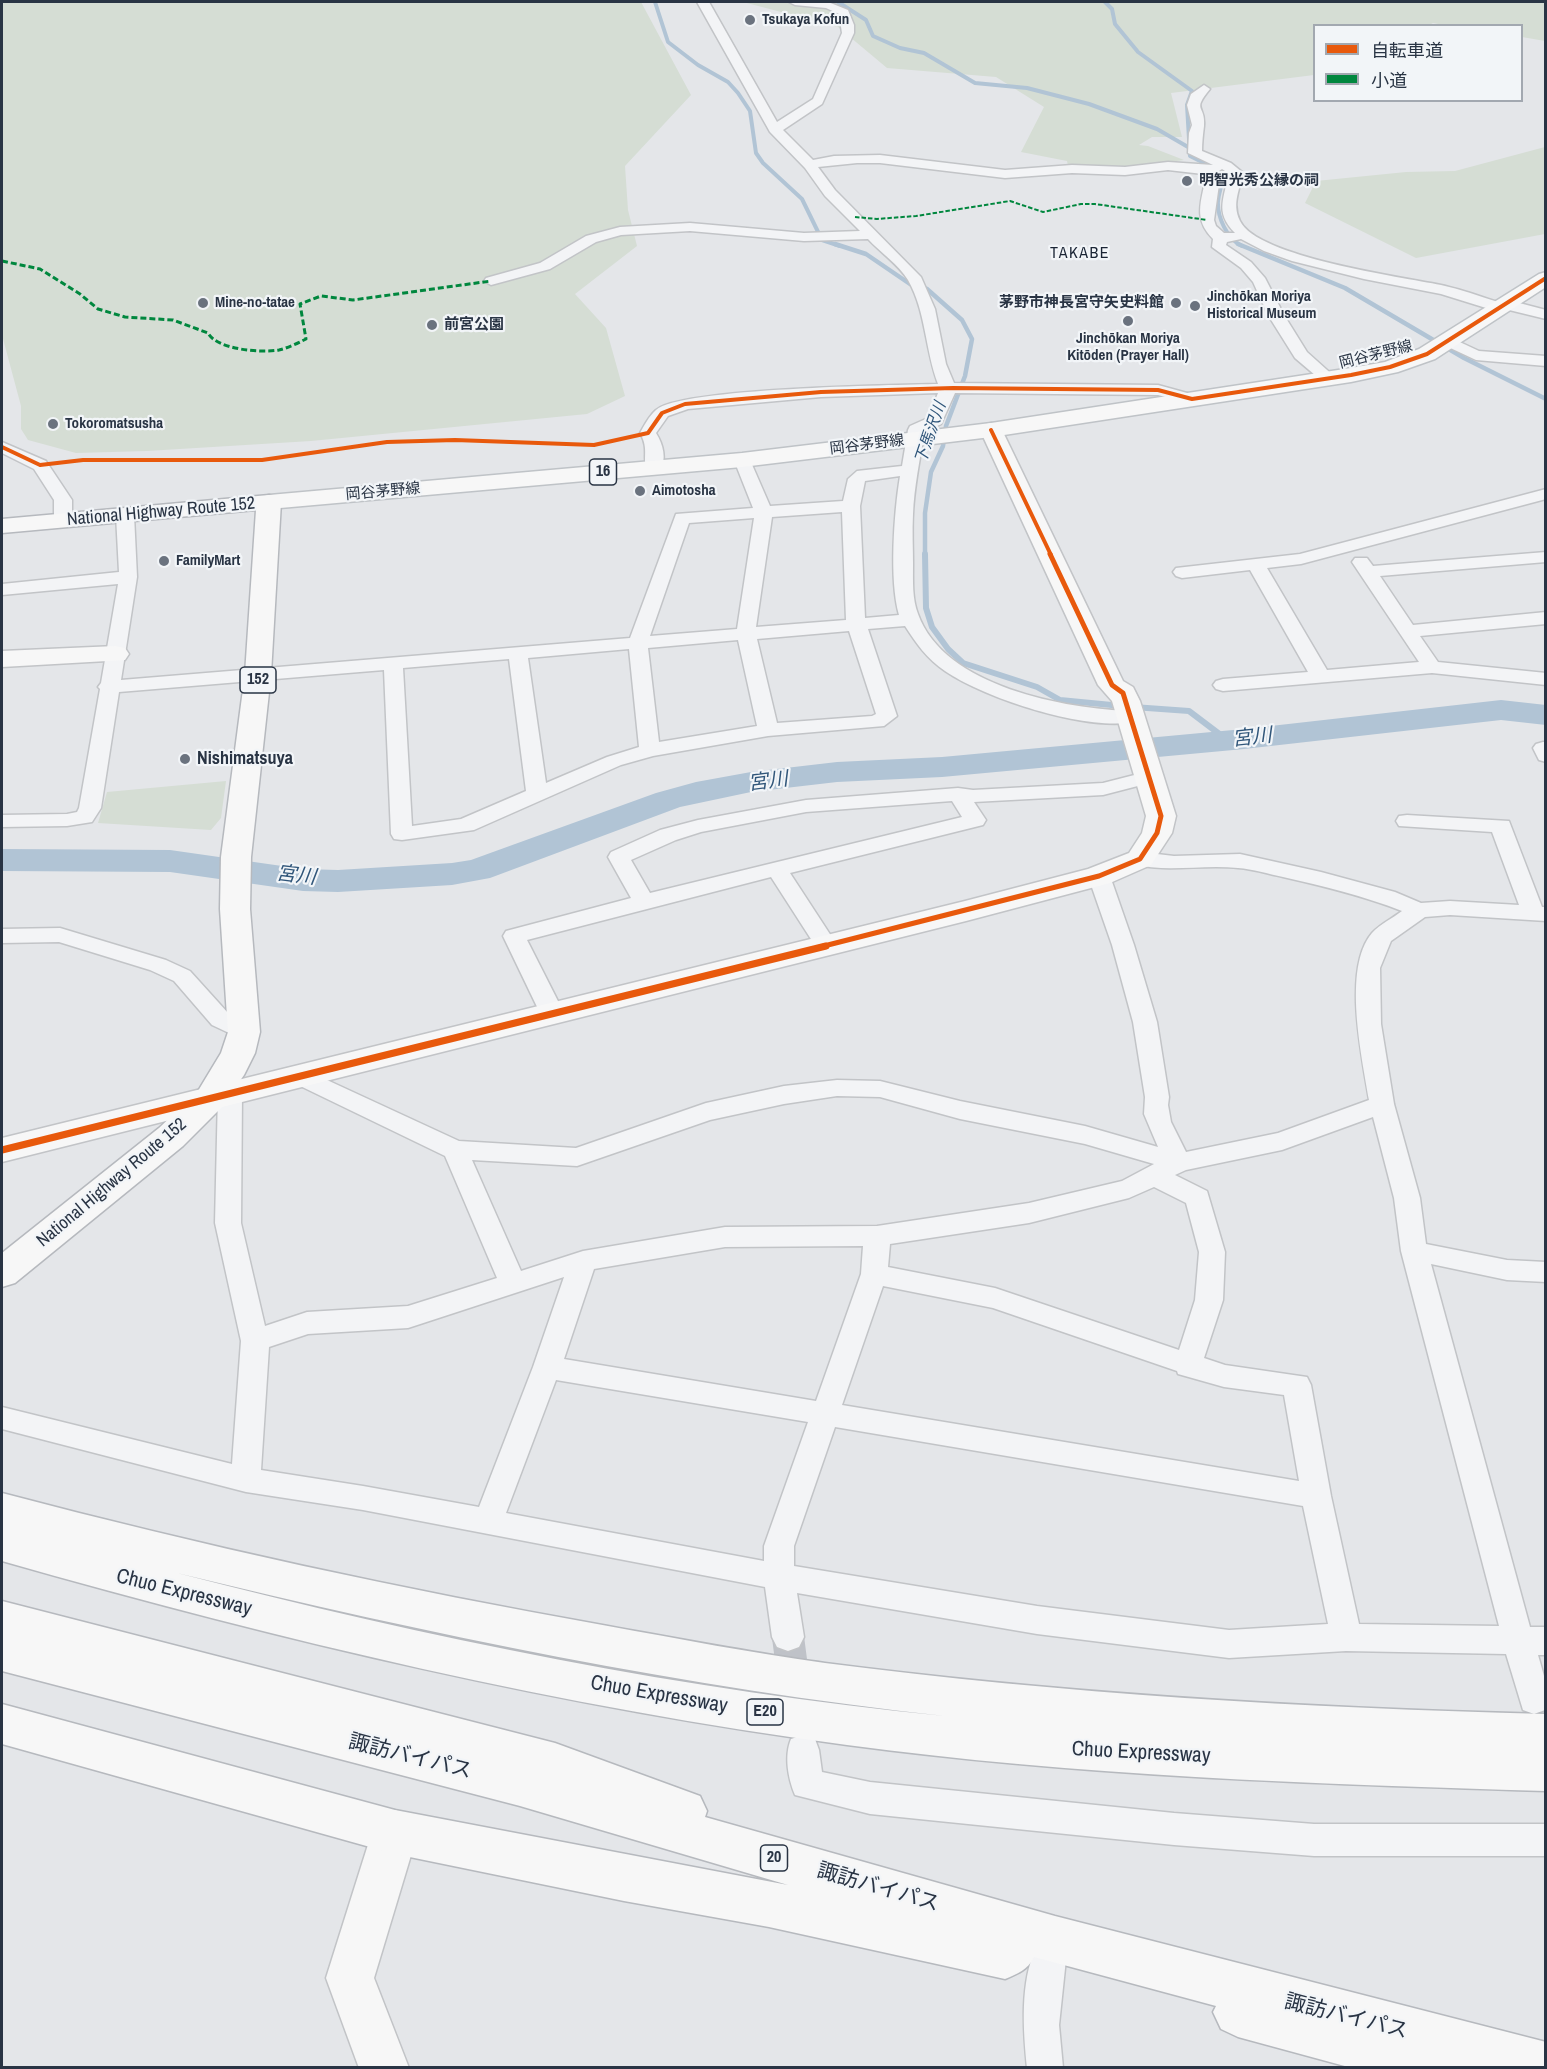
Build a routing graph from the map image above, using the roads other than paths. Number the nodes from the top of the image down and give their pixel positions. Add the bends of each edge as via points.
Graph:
1 (703, 2) edge
2 (795, 2) edge
3 (1204, 89) dead end
4 (776, 129) junction
5 (810, 165) junction
6 (1217, 168) junction
7 (872, 235) junction
8 (1231, 237) junction
9 (1545, 278) edge
10 (492, 281) dead end
11 (1501, 305) junction
12 (1545, 315) edge
13 (1444, 344) junction
14 (1545, 361) edge
15 (1328, 378) junction
16 (957, 389) junction
17 (1192, 399) junction
18 (991, 430) junction
19 (925, 438) junction
20 (2, 447) edge
21 (742, 460) junction
22 (654, 468) junction
23 (909, 470) junction
24 (1545, 494) edge
25 (269, 502) junction
26 (851, 506) junction
27 (764, 512) junction
28 (125, 515) junction
29 (63, 520) junction
30 (2, 526) edge
31 (1349, 545) junction
32 (1545, 557) edge
33 (1256, 565) junction
34 (1182, 572) dead end
35 (1368, 572) junction
36 (128, 577) junction
37 (2, 590) edge
38 (1545, 618) edge
39 (910, 620) junction
40 (856, 623) junction
41 (1409, 631) junction
42 (746, 633) junction
43 (638, 642) junction
44 (518, 652) junction
45 (116, 654) junction
46 (2, 659) edge
47 (393, 663) junction
48 (1432, 667) junction
49 (258, 674) junction
50 (1321, 677) junction
51 (1545, 679) edge
52 (1223, 685) dead end
53 (108, 687) junction
54 (1131, 713) junction
55 (768, 730) junction
56 (1545, 749) edge
57 (650, 750) junction
58 (1545, 756) edge
59 (1149, 773) junction
60 (958, 794) junction
61 (537, 796) junction
62 (2, 821) edge
63 (1407, 821) dead end
64 (1140, 859) junction
65 (777, 870) junction
66 (1100, 876) junction
67 (644, 902) junction
68 (1419, 910) junction
69 (1539, 913) edge
70 (2, 936) edge
71 (826, 945) junction
72 (552, 1013) junction
73 (244, 1032) junction
74 (301, 1076) junction
75 (220, 1096) junction
76 (1382, 1104) junction
77 (2, 1150) edge
78 (455, 1150) junction
79 (1179, 1162) junction
80 (1154, 1176) junction
81 (877, 1236) junction
82 (1414, 1251) junction
83 (583, 1261) junction
84 (1545, 1272) edge
85 (2, 1273) edge
86 (874, 1274) junction
87 (513, 1284) junction
88 (255, 1341) junction
89 (1188, 1366) junction
90 (548, 1367) junction
91 (824, 1414) junction
92 (2, 1419) edge
93 (246, 1480) junction
94 (1316, 1496) junction
95 (2, 1510) edge
96 (488, 1522) junction
97 (2, 1544) edge
98 (778, 1577) junction
99 (2, 1620) edge
100 (788, 1637) tunnel mouth
101 (1346, 1637) junction
102 (1532, 1641) edge
103 (2, 1652) edge
104 (2, 1664) edge
105 (1540, 1717) edge
106 (2, 1724) edge
107 (803, 1750) dead end
108 (1545, 1770) edge
109 (395, 1832) junction
110 (1545, 1840) edge
111 (924, 1902) junction
112 (1031, 1953) junction
113 (384, 2067) edge
114 (1045, 2067) edge
115 (1454, 2067) edge
116 (1545, 2067) edge

1 - 4 street
2 - 4 street via 837,7 844,12 848,33 818,101
3 - 6 street via 1193,105 1198,125 1195,153
4 - 5 street
5 - 6 street via 872,157 996,174 1062,169 1120,171 1174,165
5 - 7 street via 830,193
6 - 8 street via 1207,220 1209,227
6 - 8 street via 1235,172 1228,196 1235,225
7 - 10 street via 820,236 697,227 620,231 591,239 545,266
7 - 16 street via 914,277 927,309 938,364
8 - 11 street via 1293,257
8 - 15 street via 1219,247 1246,265 1260,281 1301,355
9 - 11 main road, 岡谷茅野線 / 16
11 - 12 street
11 - 13 main road, 岡谷茅野線 / 16
13 - 14 street via 1476,355
13 - 15 main road, 岡谷茅野線 / 16 via 1390,367
15 - 17 main road, 岡谷茅野線 / 16
16 - 17 street via 1158,390
16 - 19 street via 935,421 916,430
16 - 22 street via 821,392 685,404 662,413 648,433 655,444
17 - 18 main road, 岡谷茅野線 / 16
18 - 19 main road, 岡谷茅野線 / 16
18 - 54 main road via 1112,684 1123,693
19 - 21 main road, 岡谷茅野線 / 16
19 - 23 street
20 - 29 street via 40,465 63,500
21 - 22 main road, 岡谷茅野線 / 16
21 - 27 street
22 - 25 main road, 岡谷茅野線 / 16
23 - 26 street via 863,475 857,479
23 - 39 street via 904,515 904,589
24 - 31 street
25 - 28 main road, National Highway Route 152
25 - 49 main road, National Highway Route 152 / 152
26 - 27 street
26 - 40 street
27 - 42 street
27 - 43 street via 682,519
28 - 29 main road, National Highway Route 152
28 - 36 street
29 - 30 main road, National Highway Route 152
31 - 33 street via 1301,559
31 - 35 street
32 - 35 street
33 - 34 street
33 - 50 street
35 - 41 street
36 - 37 street
36 - 45 street
38 - 41 street
39 - 40 street
39 - 54 street via 925,644 946,663 999,693 1101,717
40 - 42 street
40 - 55 street via 887,716 877,722
41 - 48 street
42 - 43 street
42 - 55 street
43 - 44 street
43 - 57 street
44 - 47 street
44 - 61 street
45 - 46 main road
45 - 53 street
47 - 49 street
47 - 61 street via 402,834 466,825
48 - 50 street
48 - 51 street
49 - 53 street
49 - 73 main road, National Highway Route 152 / 152 via 236,857 235,909
50 - 52 street
53 - 62 street via 90,808 84,817
54 - 59 main road
55 - 57 street
56 - 58 street via 1542,748
57 - 61 street via 614,761
59 - 60 street via 1102,789
59 - 64 main road via 1161,816 1157,833
60 - 65 street via 975,820
60 - 67 street via 806,806 668,835 619,857
63 - 69 street via 1501,826
64 - 66 main road
64 - 68 street via 1174,863 1239,861 1387,897
65 - 67 street
65 - 71 street
66 - 71 main road
66 - 79 street via 1145,1022 1157,1096 1157,1121
67 - 72 street via 514,936
68 - 69 street
68 - 76 street via 1382,937 1368,968 1368,1024
70 - 73 street via 60,935 158,965 182,976 220,1019
71 - 72 main road
72 - 74 main road
73 - 75 main road, National Highway Route 152 / 152
74 - 75 main road
74 - 78 street
75 - 77 main road
75 - 85 main road, National Highway Route 152 / 152
75 - 88 street via 228,1223
76 - 79 street via 1282,1141
76 - 82 street via 1407,1198
78 - 79 street via 577,1157 706,1112 837,1088 880,1089 1085,1135
78 - 87 street
79 - 80 street
80 - 81 street via 1129,1189 1029,1213
80 - 89 street via 1198,1198 1212,1252 1209,1300
81 - 83 street via 725,1237
81 - 86 street
82 - 84 street via 1507,1270
82 - 102 street
83 - 87 street
83 - 90 street
86 - 89 street via 995,1298
86 - 91 street
87 - 88 street via 408,1317 307,1323
88 - 93 street
89 - 94 street via 1224,1376 1298,1385
90 - 91 street
90 - 96 street
91 - 94 street
91 - 98 street via 779,1546
92 - 93 street
93 - 96 street
94 - 101 street
95 - 105 main road, Chuo Expressway / E20 via 279,1578 511,1629 852,1686 1080,1710 1390,1731
96 - 98 street
97 - 108 main road, Chuo Expressway / E20 via 331,1630 651,1695 847,1725 1075,1750
98 - 100 street
98 - 101 street via 1037,1620 1229,1644
99 - 111 main road, 20 via 555,1764 910,1890
101 - 102 street
102 - 105 street
103 - 111 main road, 諏訪バイパス / 20 via 520,1785
104 - 112 main road, 諏訪バイパス / 20 via 514,1796
106 - 109 main road, 20
107 - 110 street via 807,1785 870,1798 1314,1840
109 - 112 main road, 20 via 769,1904 1005,1955
109 - 113 main road via 351,1978
111 - 116 main road, 諏訪バイパス / 20 via 1055,1940
112 - 114 street
112 - 115 main road, 諏訪バイパス / 20 via 1338,2039

